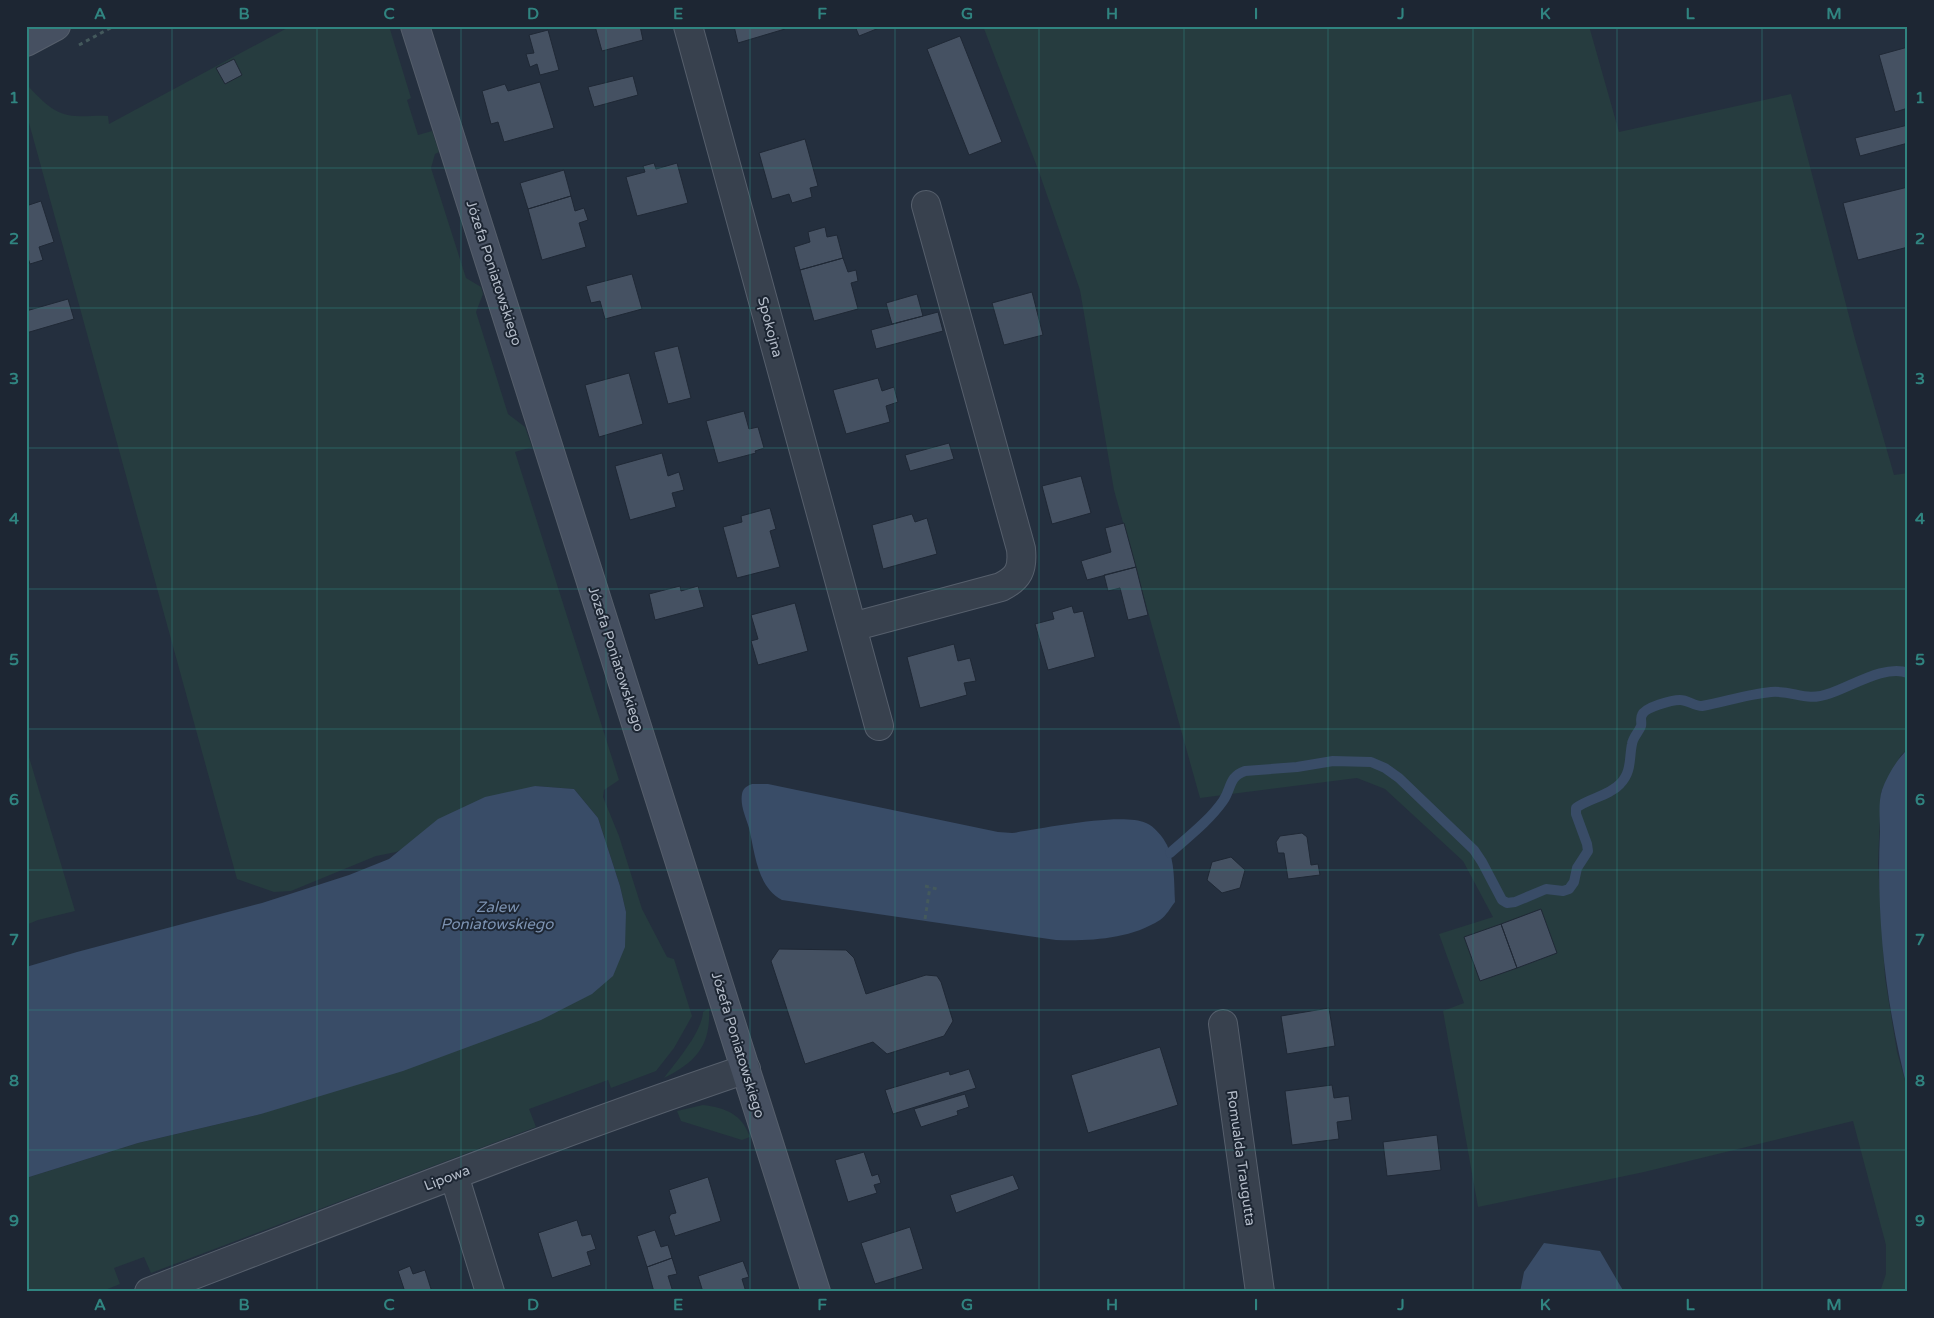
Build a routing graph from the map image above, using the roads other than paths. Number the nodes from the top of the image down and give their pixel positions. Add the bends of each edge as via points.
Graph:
1 (56, 26) edge
2 (416, 26) edge
3 (688, 26) edge
4 (26, 42) edge
5 (926, 205) dead end
6 (852, 627) junction
7 (879, 726) dead end
8 (1223, 1024) dead end
9 (746, 1069) junction
10 (454, 1175) junction
11 (150, 1292) edge
12 (490, 1292) edge
13 (816, 1292) edge
14 (1260, 1292) edge

1 - 4 street
2 - 9 street, Józefa Poniatowskiego
3 - 6 street, Spokojna
5 - 6 street via 1022,560 1020,571 1012,582
6 - 7 street, Spokojna
8 - 14 street, Romualda Traugutta
9 - 10 street, Lipowa
9 - 13 street, Józefa Poniatowskiego
10 - 11 street, Lipowa
10 - 12 street

